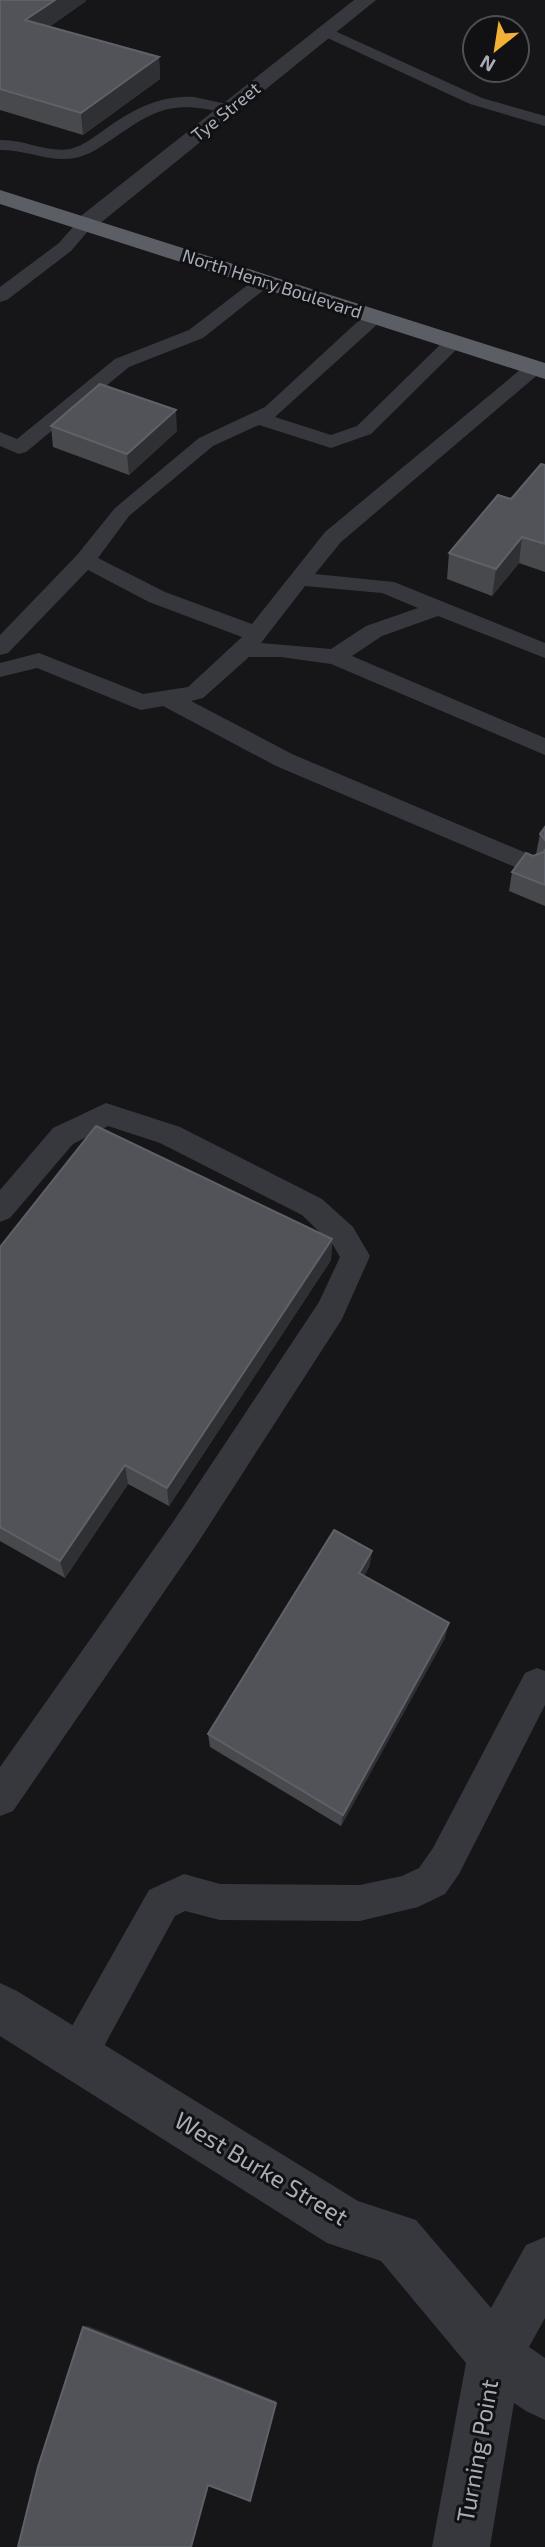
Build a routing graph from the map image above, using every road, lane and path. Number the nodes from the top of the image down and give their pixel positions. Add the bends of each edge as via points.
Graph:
1 (366, 0) edge
2 (326, 32) junction
3 (230, 109) junction
4 (545, 121) edge
5 (0, 145) edge
6 (0, 197) edge
7 (85, 224) junction
8 (264, 281) junction
9 (0, 296) edge
10 (374, 317) junction
11 (454, 342) junction
12 (539, 369) edge
13 (258, 418) junction
14 (0, 438) edge
15 (85, 560) junction
16 (299, 579) junction
17 (439, 608) junction
18 (249, 642) junction
19 (0, 648) edge
20 (545, 651) edge
21 (335, 657) junction
22 (0, 670) edge
23 (166, 698) junction
24 (545, 747) edge
25 (529, 864) edge
26 (0, 1210) edge
27 (537, 1685) dead end
28 (0, 1798) edge
29 (0, 2008) edge
30 (77, 2056) junction
31 (545, 2264) edge
32 (495, 2355) junction
33 (545, 2392) edge
34 (461, 2547) edge

1 - 2 street, Tye Street
2 - 3 street, Tye Street
2 - 4 lane via 476,101
3 - 5 lane via 173,100 137,115 72,154
3 - 7 street, Tye Street
6 - 7 highway, North Henry Boulevard
7 - 8 highway, North Henry Boulevard
7 - 9 lane via 65,247
8 - 10 highway, North Henry Boulevard
8 - 14 lane via 196,334 121,363 19,448
10 - 11 highway, North Henry Boulevard
10 - 13 lane via 272,411
11 - 12 highway, North Henry Boulevard
11 - 13 lane via 363,430 331,442
12 - 16 lane via 334,537
13 - 15 lane via 206,442 122,512
15 - 18 lane
15 - 19 lane
16 - 17 lane via 386,587
16 - 18 lane
17 - 20 lane
17 - 21 lane via 374,631
18 - 21 lane
18 - 23 lane via 195,693
21 - 24 lane
22 - 23 lane via 39,660 141,702
23 - 25 lane via 284,760
26 - 28 lane via 63,1136 106,1114 170,1135 312,1207 344,1236 355,1256 331,1310 192,1522
27 - 30 lane via 432,1881 405,1894 360,1903 220,1902 184,1892 162,1903
29 - 30 street, West Burke Street
30 - 32 street, West Burke Street via 345,2224 397,2239
31 - 32 street, Turning Point
32 - 33 street, West Burke Street
32 - 34 street, Turning Point

